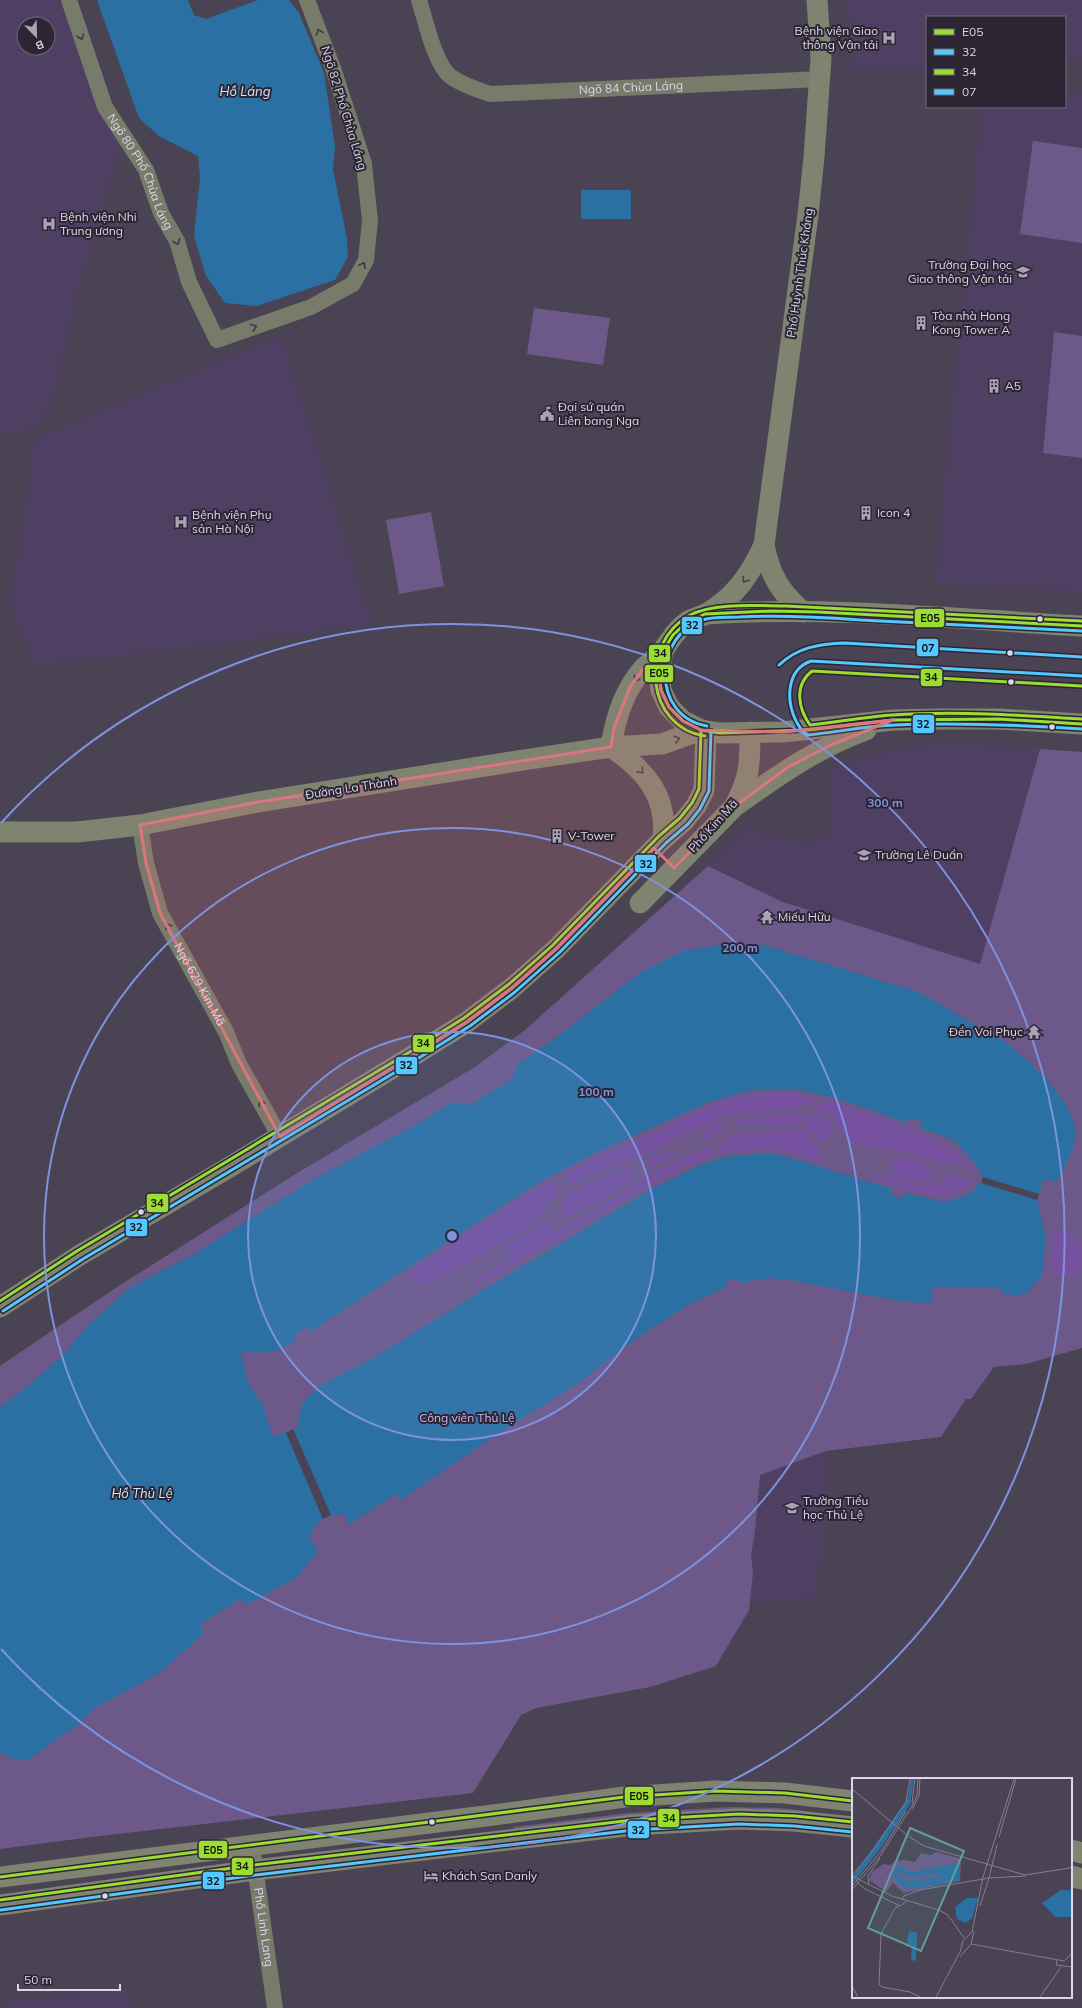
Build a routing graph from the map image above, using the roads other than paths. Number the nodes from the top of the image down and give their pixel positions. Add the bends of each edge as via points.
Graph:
1 (69, 0) edge
2 (307, 0) edge
3 (419, 0) edge
4 (817, 0) edge
5 (820, 79) junction
6 (217, 340) joint
7 (764, 545) junction
8 (803, 612) junction
9 (705, 614) junction
10 (1082, 626) edge
11 (663, 651) junction
12 (893, 720) junction
13 (1082, 724) edge
14 (703, 730) junction
15 (750, 732) junction
16 (611, 747) junction
17 (734, 807) junction
18 (140, 825) junction
19 (0, 832) edge
20 (659, 843) junction
21 (674, 868) junction
22 (640, 903) dead end
23 (280, 1137) junction
24 (0, 1307) edge
25 (852, 1801) edge
26 (852, 1826) edge
27 (252, 1846) junction
28 (1072, 1850) edge
29 (1082, 1853) edge
30 (255, 1870) junction
31 (1072, 1876) edge
32 (0, 1877) edge
33 (1082, 1879) edge
34 (0, 1904) edge
35 (275, 2008) edge

1 -> 6 street, Ngõ 80 Phố Chùa Láng via 105,107 146,170 161,213 177,241 189,282
6 -> 2 street, Ngõ 82 Phố Chùa Láng via 311,307 353,284 366,260 370,221 364,164 333,68
3 - 5 street, Ngõ 84 Chùa Láng via 432,44 447,73 490,94
4 - 5 main road, Phố Huỳnh Thúc Kháng
5 - 7 main road, Phố Huỳnh Thúc Kháng via 808,215
7 - 8 main road, Phố Huỳnh Thúc Kháng via 769,568 779,586 790,601
7 -> 9 main road, Phố Huỳnh Thúc Kháng via 740,587 729,599
8 - 9 main road
8 - 10 main road
9 - 11 main road, Phố Huỳnh Thúc Kháng via 687,622 673,635
11 - 14 main road via 659,671 661,690 670,708 683,721
11 -> 16 main road via 643,669 630,687 614,728
12 - 13 main road via 999,719
12 - 15 main road via 808,730
12 - 17 main road via 811,754 788,767
14 - 15 main road
16 -> 14 main road, Đường La Thành via 662,744
14 - 20 main road via 707,756 704,790 684,821
15 - 17 main road, Phố Kim Mã via 749,773 745,788
16 - 18 main road, Đường La Thành via 258,802
16 -> 20 main road via 634,763 650,783 664,816
17 - 21 main road, Phố Kim Mã
18 - 19 main road, Đường La Thành via 77,832
23 -> 18 street, Ngõ 629 Kim Mã via 160,913 146,863
20 - 21 main road
20 - 23 main road via 556,949 512,988 454,1030
21 - 22 main road, Phố Kim Mã
23 - 24 main road via 80,1255
25 - 27 main road via 785,1793 716,1792 624,1797
26 - 30 main road via 739,1819 657,1823
27 - 30 street, Phố Linh Lang
27 - 32 main road
28 - 29 main road
30 - 34 main road
30 - 35 street, Phố Linh Lang
31 - 33 main road

